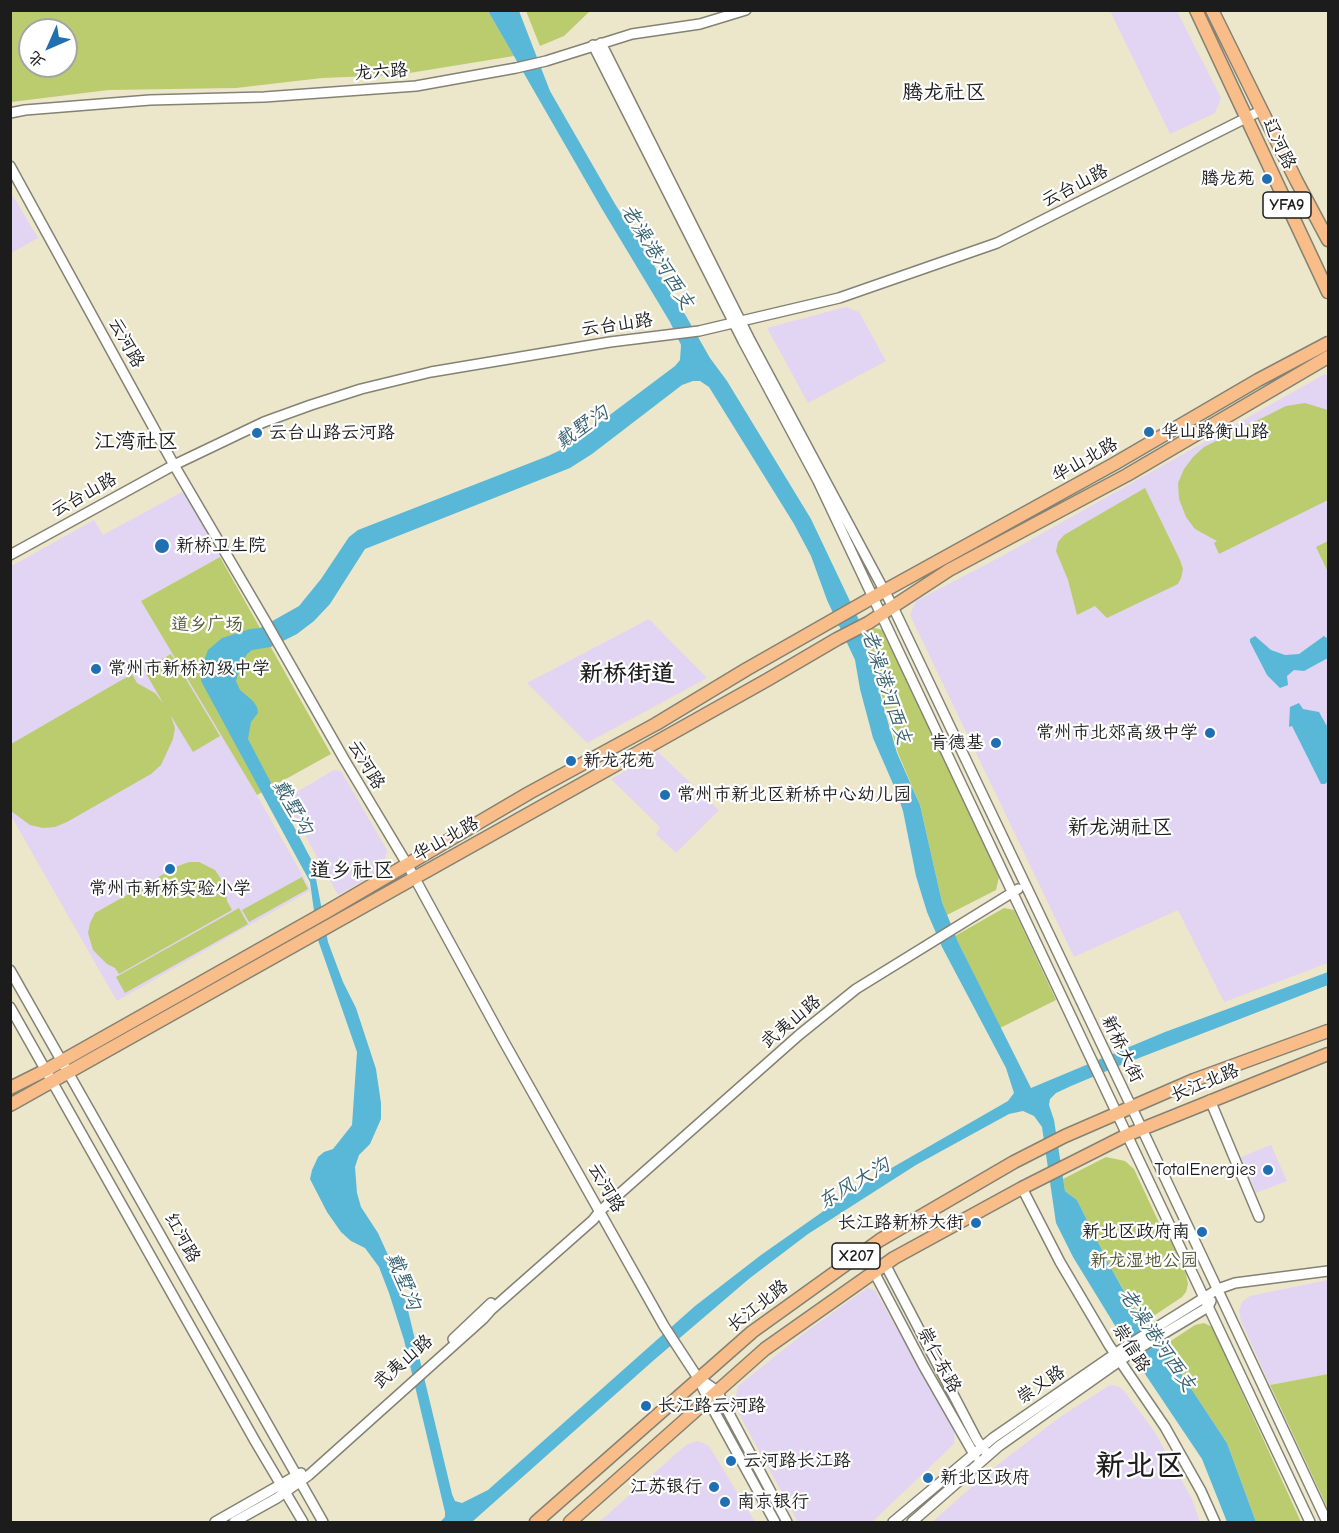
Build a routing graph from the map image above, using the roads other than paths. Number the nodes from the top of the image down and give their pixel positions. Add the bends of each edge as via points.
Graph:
1 (746, 10) edge
2 (1196, 10) edge
3 (1212, 10) edge
4 (597, 44) junction
5 (1262, 110) junction
6 (10, 113) edge
7 (1247, 117) junction
8 (10, 166) edge
9 (1329, 240) edge
10 (1329, 292) edge
11 (737, 322) junction
12 (1329, 343) edge
13 (1329, 357) edge
14 (174, 465) junction
15 (10, 555) edge
16 (878, 595) junction
17 (893, 607) junction
18 (881, 615) junction
19 (407, 864) junction
20 (414, 877) junction
21 (1025, 886) junction
22 (1014, 892) junction
23 (308, 930) junction
24 (10, 970) edge
25 (10, 1007) edge
26 (1329, 1031) edge
27 (1329, 1054) edge
28 (66, 1067) junction
29 (49, 1075) junction
30 (10, 1088) edge
31 (1210, 1100) junction
32 (10, 1105) edge
33 (1132, 1107) junction
34 (1117, 1113) junction
35 (1142, 1129) junction
36 (1127, 1135) junction
37 (1025, 1187) junction
38 (600, 1211) junction
39 (1259, 1217) dead end
40 (885, 1264) junction
41 (1329, 1270) edge
42 (874, 1272) junction
43 (1218, 1289) junction
44 (1206, 1302) junction
45 (1122, 1355) junction
46 (698, 1378) junction
47 (712, 1395) junction
48 (982, 1446) junction
49 (973, 1454) junction
50 (988, 1455) junction
51 (979, 1462) junction
52 (299, 1478) junction
53 (283, 1488) junction
54 (215, 1522) edge
55 (234, 1522) edge
56 (303, 1522) edge
57 (323, 1522) edge
58 (536, 1522) edge
59 (570, 1522) edge
60 (775, 1522) edge
61 (788, 1522) edge
62 (893, 1522) edge
63 (912, 1522) edge
64 (1215, 1522) edge
65 (1310, 1522) edge
66 (1327, 1522) edge

1 - 4 street, 龙六路 via 700,24 632,34
2 - 7 main road, 辽河路 / YFA9
3 - 5 main road, 辽河路 / YFA9
4 - 6 street, 龙六路 via 516,68 416,86 150,100
4 - 11 street
5 - 7 street, 云台山路
5 - 9 main road, 辽河路 / YFA9
7 - 10 main road, 辽河路 / YFA9
7 - 11 street, 云台山路 via 997,243 839,298
8 - 14 street, 云河路
11 - 14 street, 云台山路 via 431,372 361,389 264,422
11 - 16 street
12 - 16 main road, 华山北路
13 - 17 main road, 华山北路 via 1127,475 949,570
14 - 15 street, 云台山路
14 - 19 street, 云河路
16 - 17 street, 新桥大街
16 - 18 street, 新桥大街
16 - 19 main road, 华山北路
17 - 18 main road, 华山北路
17 - 21 street, 新桥大街
18 - 20 main road, 华山北路
18 - 22 street, 新桥大街
19 - 20 street, 云河路
19 - 23 main road, 华山北路 via 328,911
20 - 23 main road, 华山北路 via 332,924
20 - 38 street, 云河路
21 - 22 street, 武夷山路
21 - 33 street, 新桥大街
22 - 34 street, 新桥大街
22 - 38 street, 武夷山路 via 856,989
23 - 28 main road, 华山北路
24 - 28 street, 红河路
25 - 29 street, 红河路
26 - 33 main road, 长江北路
27 - 31 main road, 长江北路
28 - 29 main road, 华山北路
28 - 52 street, 红河路
29 - 30 main road, 华山北路 via 36,1074
29 - 32 main road, 华山北路
29 - 53 street, 红河路
31 - 35 main road, 长江北路
31 - 39 street
33 - 34 main road, 长江北路
33 - 35 street, 新桥大街
34 - 36 street, 新桥大街
34 - 46 main road, 长江北路 / X207 via 1014,1162 861,1253 752,1332
35 - 36 main road, 长江北路
35 - 43 street, 新桥大街
36 - 37 main road, 长江北路
36 - 44 street, 新桥大街
37 - 40 main road, X207
37 - 45 street, 崇信路 via 1060,1262
38 - 46 street, 云河路 via 678,1350
38 - 52 street, 武夷山路 via 590,1214 466,1325 426,1368
40 - 42 main road, X207
40 - 48 street, 崇仁东路
41 - 43 street via 1235,1283
42 - 47 main road, X207 via 774,1343
42 - 49 street, 崇仁东路
43 - 44 street, 崇义路
43 - 66 street, 新桥大街
44 - 45 street, 崇义路
44 - 65 street, 新桥大街
45 - 48 street, 崇义路
45 - 50 street, 崇义路
45 - 64 street, 崇信路 via 1202,1491
46 - 47 street, 云河路
46 - 58 main road, 长江北路 / X207
47 - 59 main road, X207
47 - 60 street, 云河路
47 - 61 street, 云河路
48 - 49 street, 崇义路
48 - 50 street, 崇仁东路
49 - 51 street, 崇仁东路
49 - 62 street, 崇义路
50 - 51 street, 崇义路
51 - 63 street, 崇义路
52 - 53 street, 武夷山路
52 - 57 street, 红河路
53 - 54 street, 武夷山路
53 - 55 street, 武夷山路
53 - 56 street, 红河路

